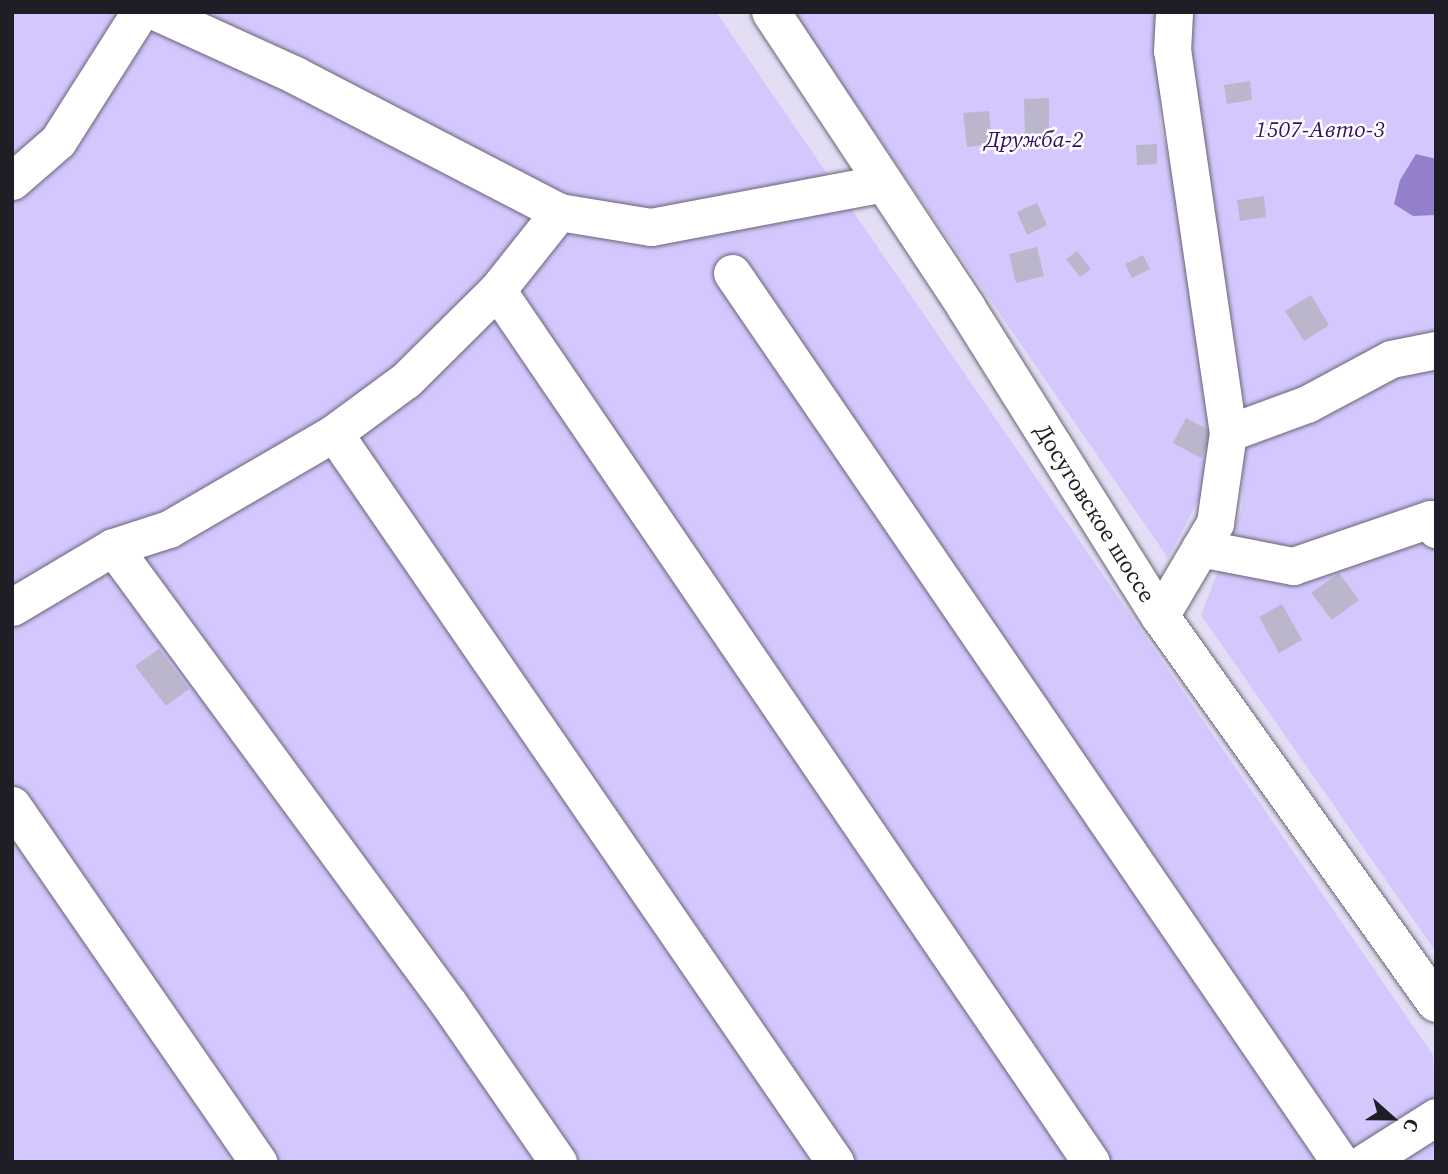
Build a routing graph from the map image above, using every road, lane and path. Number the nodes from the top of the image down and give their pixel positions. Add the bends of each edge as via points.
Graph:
1 (140, 12) edge
2 (157, 12) edge
3 (771, 12) edge
4 (1174, 12) edge
5 (12, 181) edge
6 (884, 183) junction
7 (559, 212) junction
8 (732, 273) dead end
9 (497, 290) junction
10 (1436, 350) edge
11 (334, 433) junction
12 (1228, 433) junction
13 (1436, 529) edge
14 (113, 547) junction
15 (1200, 548) junction
16 (12, 607) edge
17 (1160, 616) junction
18 (12, 805) edge
19 (1436, 1003) edge
20 (1436, 1117) edge
21 (258, 1162) edge
22 (558, 1162) edge
23 (835, 1162) edge
24 (1091, 1162) edge
25 (1340, 1162) edge
26 (1365, 1162) edge

1 - 5 lane via 58,141
2 - 7 lane via 295,75
3 - 6 main road, Досуговское шоссе
4 - 12 lane via 1172,51
6 - 7 lane via 651,227
6 - 17 main road, Досуговское шоссе
7 - 9 lane
8 - 25 lane
9 - 11 lane via 406,380
9 - 24 lane
10 - 12 lane via 1391,359 1307,404
11 - 14 lane via 169,529
11 - 23 lane
12 - 15 lane via 1215,523
13 - 15 lane via 1430,519 1293,566
14 - 16 lane
14 - 22 lane via 449,1004
15 - 17 lane
17 - 19 main road, Досуговское шоссе
18 - 21 lane
20 - 26 lane

